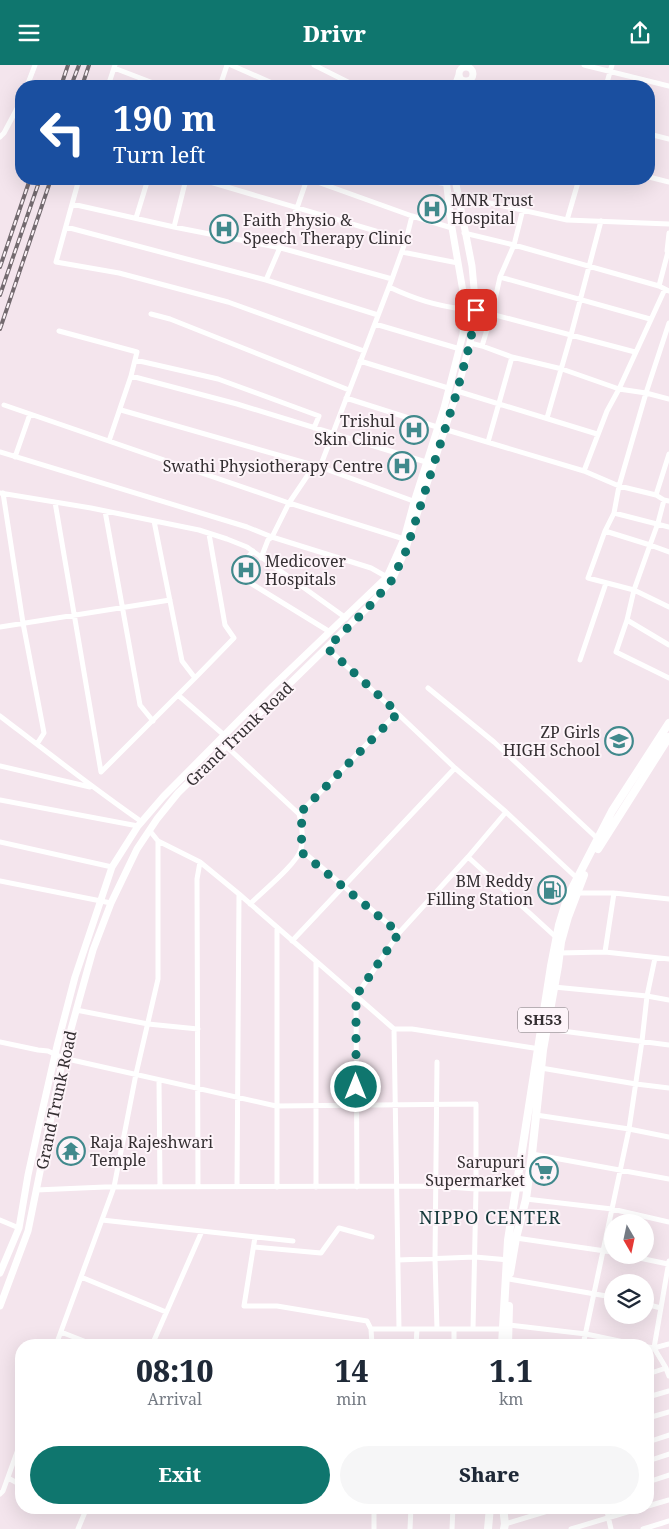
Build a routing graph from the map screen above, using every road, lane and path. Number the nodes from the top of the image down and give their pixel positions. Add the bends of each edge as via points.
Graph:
1 (35, 65) edge
2 (227, 65) edge
3 (231, 65) edge
4 (314, 65) edge
5 (584, 65) edge
6 (612, 65) edge
7 (114, 67) edge
8 (472, 67) edge
9 (461, 70) edge
10 (610, 71) junction
11 (29, 80) edge
12 (110, 80) edge
13 (146, 80) edge
14 (222, 80) edge
15 (265, 80) edge
16 (344, 80) edge
17 (470, 80) edge
18 (608, 80) edge
19 (645, 80) edge
20 (655, 82) edge
21 (669, 86) edge
22 (15, 112) edge
23 (655, 136) edge
24 (0, 137) edge
25 (669, 139) edge
26 (655, 178) edge
27 (669, 182) edge
28 (77, 185) edge
29 (146, 185) edge
30 (184, 185) edge
31 (219, 185) edge
32 (306, 185) edge
33 (325, 185) edge
34 (447, 185) edge
35 (456, 185) edge
36 (577, 185) edge
37 (458, 196) junction
38 (72, 204) junction
39 (297, 209) junction
40 (523, 209) junction
41 (412, 216) junction
42 (136, 219) junction
43 (567, 219) junction
44 (601, 221) junction
45 (669, 224) edge
46 (66, 227) junction
47 (174, 227) junction
48 (452, 228) junction
49 (464, 233) junction
50 (669, 233) edge
51 (406, 240) junction
52 (514, 245) junction
53 (281, 247) junction
54 (669, 248) edge
55 (402, 252) junction
56 (667, 257) junction
57 (458, 263) junction
58 (589, 266) junction
59 (667, 267) edge
60 (500, 277) junction
61 (392, 279) junction
62 (266, 280) junction
63 (659, 286) junction
64 (389, 287) junction
65 (667, 290) edge
66 (580, 299) junction
67 (464, 309) junction
68 (476, 310) junction
69 (492, 313) junction
70 (151, 314) dead end
71 (378, 315) junction
72 (650, 319) junction
73 (669, 323) edge
74 (375, 324) junction
75 (59, 331) dead end
76 (571, 335) junction
77 (470, 343) junction
78 (482, 346) junction
79 (460, 349) junction
80 (364, 351) junction
81 (635, 352) junction
82 (512, 357) junction
83 (135, 360) junction
84 (360, 361) junction
85 (562, 369) junction
86 (131, 376) junction
87 (448, 388) junction
88 (619, 389) junction
89 (349, 390) junction
90 (457, 391) junction
91 (646, 393) junction
92 (346, 398) junction
93 (669, 399) edge
94 (499, 403) junction
95 (4, 405) dead end
96 (121, 410) junction
97 (30, 414) junction
98 (548, 417) junction
99 (437, 427) junction
100 (314, 428) junction
101 (445, 429) junction
102 (333, 434) junction
103 (597, 434) junction
104 (110, 441) junction
105 (488, 441) junction
106 (0, 453) edge
107 (669, 454) edge
108 (15, 457) junction
109 (426, 462) junction
110 (317, 467) junction
111 (584, 471) junction
112 (619, 486) junction
113 (2, 493) edge
114 (656, 495) junction
115 (666, 500) edge
116 (55, 502) junction
117 (289, 503) junction
118 (417, 503) junction
119 (105, 511) junction
120 (614, 513) junction
121 (154, 521) junction
122 (658, 523) junction
123 (669, 527) edge
124 (606, 531) junction
125 (209, 533) junction
126 (272, 537) junction
127 (404, 539) junction
128 (650, 545) junction
129 (252, 551) junction
130 (669, 552) edge
131 (261, 558) junction
132 (387, 577) junction
133 (606, 583) junction
134 (634, 590) junction
135 (170, 600) junction
136 (668, 604) edge
137 (122, 608) junction
138 (74, 615) junction
139 (346, 618) junction
140 (627, 620) junction
141 (23, 623) junction
142 (0, 627) edge
143 (330, 632) junction
144 (669, 645) edge
145 (327, 648) junction
146 (580, 661) dead end
147 (195, 678) junction
148 (669, 678) edge
149 (428, 688) dead end
150 (178, 695) junction
151 (398, 713) junction
152 (0, 717) edge
153 (153, 721) junction
154 (669, 723) edge
155 (226, 733) junction
156 (236, 737) junction
157 (669, 737) edge
158 (36, 744) junction
159 (214, 745) junction
160 (227, 747) junction
161 (221, 752) junction
162 (0, 766) edge
163 (455, 768) junction
164 (93, 787) junction
165 (0, 800) edge
166 (506, 812) junction
167 (148, 814) junction
168 (299, 814) junction
169 (156, 819) junction
170 (140, 824) junction
171 (150, 831) junction
172 (600, 840) junction
173 (158, 841) junction
174 (0, 842) edge
175 (128, 843) junction
176 (138, 849) junction
177 (300, 851) junction
178 (468, 857) junction
179 (200, 863) junction
180 (112, 867) junction
181 (579, 880) junction
182 (0, 881) edge
183 (343, 886) junction
184 (578, 893) junction
185 (614, 893) junction
186 (239, 894) junction
187 (669, 899) edge
188 (100, 901) junction
189 (111, 903) junction
190 (250, 904) junction
191 (277, 927) junction
192 (399, 933) junction
193 (559, 940) junction
194 (292, 941) junction
195 (605, 952) junction
196 (559, 953) junction
197 (655, 958) junction
198 (669, 959) edge
199 (316, 961) junction
200 (554, 987) junction
201 (356, 996) junction
202 (648, 996) junction
203 (669, 1001) edge
204 (76, 1010) junction
205 (148, 1024) junction
206 (198, 1029) junction
207 (394, 1029) junction
208 (547, 1029) junction
209 (642, 1041) junction
210 (0, 1042) edge
211 (669, 1045) edge
212 (541, 1049) junction
213 (55, 1054) junction
214 (63, 1058) junction
215 (437, 1062) dead end
216 (541, 1068) junction
217 (136, 1075) junction
218 (159, 1079) junction
219 (636, 1084) junction
220 (197, 1088) junction
221 (669, 1088) edge
222 (238, 1097) junction
223 (316, 1105) junction
224 (356, 1105) junction
225 (396, 1105) junction
226 (436, 1105) junction
227 (276, 1106) junction
228 (536, 1115) junction
229 (629, 1129) junction
230 (669, 1137) edge
231 (532, 1154) junction
232 (620, 1170) junction
233 (669, 1179) edge
234 (435, 1186) junction
235 (114, 1187) junction
236 (160, 1187) junction
237 (198, 1187) junction
238 (237, 1187) junction
239 (277, 1187) junction
240 (316, 1187) junction
241 (357, 1187) junction
242 (396, 1187) junction
243 (476, 1189) junction
244 (516, 1189) junction
245 (526, 1189) junction
246 (36, 1190) junction
247 (526, 1199) junction
248 (612, 1209) junction
249 (0, 1220) edge
250 (102, 1220) junction
251 (669, 1222) edge
252 (19, 1228) junction
253 (202, 1231) junction
254 (255, 1237) junction
255 (372, 1237) dead end
256 (516, 1239) junction
257 (293, 1241) dead end
258 (254, 1247) junction
259 (603, 1250) junction
260 (475, 1257) junction
261 (398, 1259) junction
262 (435, 1259) junction
263 (510, 1260) junction
264 (654, 1260) edge
265 (669, 1263) edge
266 (0, 1273) edge
267 (81, 1277) junction
268 (509, 1279) junction
269 (594, 1293) junction
270 (604, 1295) edge
271 (0, 1306) edge
272 (654, 1306) edge
273 (661, 1307) junction
274 (166, 1312) junction
275 (507, 1328) junction
276 (371, 1329) junction
277 (399, 1329) junction
278 (417, 1329) junction
279 (437, 1329) junction
280 (454, 1329) junction
281 (474, 1329) junction
282 (61, 1332) junction
283 (586, 1335) junction
284 (58, 1339) edge
285 (79, 1339) edge
286 (155, 1339) edge
287 (372, 1339) edge
288 (416, 1339) edge
289 (454, 1339) edge
290 (504, 1339) edge
291 (508, 1339) edge
292 (585, 1339) edge
293 (607, 1339) edge
294 (669, 1343) edge
295 (654, 1348) junction
296 (666, 1368) junction
297 (654, 1372) edge
298 (669, 1376) edge
299 (669, 1391) edge
300 (654, 1395) edge
301 (669, 1411) edge
302 (654, 1415) edge
303 (669, 1435) edge
304 (654, 1440) edge
305 (669, 1455) edge
306 (15, 1458) edge
307 (654, 1459) edge
308 (669, 1475) edge
309 (8, 1478) junction
310 (654, 1480) edge
311 (15, 1482) edge
312 (1, 1491) edge
313 (669, 1500) edge
314 (654, 1504) edge
315 (84, 1514) edge
316 (374, 1514) edge
317 (411, 1514) edge
318 (453, 1514) edge
319 (489, 1514) edge
320 (503, 1514) edge
321 (541, 1514) edge
322 (607, 1514) edge
323 (621, 1514) edge
324 (608, 1518) junction
325 (669, 1521) edge
326 (505, 1527) edge
327 (78, 1529) edge
328 (374, 1529) edge
329 (410, 1529) edge
330 (452, 1529) edge
331 (488, 1529) edge
332 (571, 1529) edge
333 (611, 1529) edge
334 (643, 1529) edge

1 - 11 street
2 - 14 street
3 - 15 street
4 - 16 street
5 - 10 street
6 - 10 street
7 - 12 street
7 - 13 street
8 - 9 main road
8 - 17 main road
10 - 18 street
10 - 19 street
20 - 21 street
22 - 24 street
23 - 25 street
26 - 27 street
28 - 38 street
29 - 42 street
30 - 47 street
31 - 39 street
32 - 39 street
33 - 41 street
34 - 48 main road
35 - 37 main road, Grand Trunk Road
36 - 43 street
37 - 40 street
37 - 49 main road, Grand Trunk Road
38 - 42 street
38 - 46 street
39 - 51 street
39 - 53 street
40 - 43 street
40 - 52 street
41 - 48 street
41 - 51 street
42 - 47 street
43 - 44 street
44 - 45 street
44 - 58 street
46 - 62 street
46 - 80 street via 56,262 119,273 228,302
47 - 53 street
48 - 57 main road
49 - 52 street
49 - 68 main road, Grand Trunk Road via 472,266
50 - 56 street
51 - 55 street
52 - 58 street
52 - 60 street
53 - 61 street
53 - 62 street
54 - 56 street
55 - 57 street
55 - 61 street
56 - 59 street
57 - 67 main road
58 - 63 street
58 - 66 street
59 - 63 street
60 - 66 street
60 - 69 street
61 - 64 street
62 - 71 street
63 - 65 street
64 - 67 street via 416,300
64 - 71 street
65 - 72 street
66 - 72 street
66 - 76 street
67 - 79 main road
68 - 69 street
68 - 77 main road, Grand Trunk Road
69 - 76 street
69 - 78 street
70 - 89 street
71 - 74 street
72 - 81 street
73 - 91 street
74 - 79 street
74 - 80 street
75 - 83 street via 137,352
76 - 81 street
76 - 85 street
77 - 78 street
77 - 90 main road, Grand Trunk Road
78 - 82 street
79 - 87 main road
80 - 84 street
81 - 88 street
82 - 85 street
82 - 94 street
83 - 86 street
83 - 100 street via 218,379 319,416
84 - 87 street
84 - 89 street
85 - 88 street
85 - 98 street
86 - 96 street
86 - 100 street
87 - 99 main road
88 - 91 street
88 - 103 street
89 - 92 street
90 - 94 street
90 - 101 main road, Grand Trunk Road
91 - 93 street
91 - 112 street
92 - 99 street
92 - 102 street
94 - 98 street
94 - 105 street
95 - 97 street
96 - 104 street
96 - 110 street
97 - 104 street
97 - 108 street
98 - 103 street
99 - 101 street
99 - 109 main road
100 - 102 street
101 - 105 street
101 - 118 main road, Grand Trunk Road
102 - 109 street
102 - 110 street
103 - 111 street
104 - 117 street
105 - 111 street
106 - 108 street
107 - 114 street
108 - 126 street
109 - 118 main road
110 - 117 street
110 - 118 street
111 - 112 street
112 - 114 street
112 - 120 street
113 - 116 street
113 - 141 street
114 - 115 street
115 - 122 street
116 - 119 street
116 - 138 street
117 - 126 street
117 - 127 street
118 - 127 main road
118 - 145 main road, Grand Trunk Road via 406,551 392,580
119 - 121 street
119 - 137 street
120 - 122 street
120 - 124 street
121 - 125 street
121 - 135 street
122 - 123 street
122 - 128 street
124 - 128 street
124 - 133 street via 588,578
125 - 129 street
125 - 147 street via 225,625 234,638
126 - 131 street
126 - 132 street via 371,568
127 - 132 main road
128 - 130 street
128 - 134 street
129 - 131 street
129 - 143 street via 234,575
131 - 139 street
132 - 139 main road
133 - 134 street
133 - 146 street
134 - 136 street
134 - 140 street
135 - 137 street
135 - 147 street via 182,661
137 - 138 street
137 - 153 street via 140,705
138 - 141 street
138 - 153 street via 101,772
139 - 143 main road
140 - 144 street
140 - 148 street via 616,652
141 - 142 street
141 - 158 street via 44,733
143 - 155 main road
145 - 151 street
145 - 156 main road, Grand Trunk Road
147 - 150 street
149 - 172 street via 494,742
150 - 153 street
150 - 155 street
151 - 163 street
151 - 168 street
152 - 158 street
154 - 172 main road, SH53 via 612,811
155 - 156 main road
155 - 159 main road
156 - 160 main road, Grand Trunk Road
157 - 172 main road, SH53
158 - 164 street
159 - 161 main road
159 - 167 main road
160 - 161 main road, Grand Trunk Road
160 - 168 street
161 - 169 main road, Grand Trunk Road
162 - 164 street
163 - 166 street
163 - 183 street
164 - 170 street
165 - 170 street
166 - 178 street
166 - 181 street
167 - 169 main road
167 - 170 main road
168 - 177 street via 303,828
169 - 171 main road, Grand Trunk Road
170 - 175 main road
171 - 173 street
171 - 176 main road, Grand Trunk Road
172 - 181 main road, SH53
173 - 179 street
173 - 205 street via 158,979
174 - 180 street
175 - 176 main road
175 - 180 main road
176 - 189 main road, Grand Trunk Road
177 - 183 street
177 - 190 street
178 - 192 street
178 - 193 street
179 - 186 street
179 - 206 street via 197,879
180 - 188 main road
181 - 184 main road, SH53
181 - 193 main road, SH53 via 568,895
182 - 188 street
183 - 192 street
183 - 194 street
184 - 185 street
184 - 193 main road, SH53
185 - 187 street
185 - 195 street
186 - 190 street
186 - 222 street
188 - 189 street
188 - 213 main road via 75,977
189 - 204 main road, Grand Trunk Road
190 - 191 street
191 - 194 street
191 - 227 street
192 - 201 street
193 - 196 main road, SH53
193 - 212 main road, SH53
194 - 199 street
195 - 196 street
195 - 197 street
196 - 200 main road, SH53
197 - 198 street
197 - 202 street
199 - 201 street
199 - 223 street
200 - 202 street
200 - 208 main road, SH53
201 - 207 street
201 - 224 street
202 - 203 street
202 - 209 street
204 - 205 street
204 - 214 main road, Grand Trunk Road
205 - 206 street
205 - 217 street
206 - 220 street
207 - 212 street via 421,1030
207 - 225 street
208 - 209 street
208 - 212 main road, SH53
209 - 211 street
209 - 219 street
210 - 213 street
212 - 216 main road, SH53
212 - 244 main road, SH53
213 - 214 street
213 - 252 main road
214 - 217 street
214 - 246 main road, Grand Trunk Road
215 - 226 street
216 - 219 street
216 - 228 main road, SH53
217 - 218 street
217 - 235 street
218 - 220 street
218 - 236 street
219 - 221 street
219 - 229 street
220 - 222 street
220 - 237 street
222 - 227 street
222 - 238 street
223 - 224 street
223 - 227 street
223 - 240 street
224 - 225 street
224 - 241 street
225 - 226 street
225 - 242 street
226 - 234 street
226 - 243 street via 476,1105
227 - 239 street
228 - 229 street
228 - 231 main road, SH53
229 - 230 street
229 - 232 street
231 - 232 street
231 - 245 main road, SH53
232 - 233 street
232 - 248 street
234 - 242 street
234 - 243 street
234 - 262 street
235 - 236 street
235 - 246 street
235 - 250 street
236 - 237 street
237 - 238 street
238 - 239 street
239 - 240 street
240 - 241 street
241 - 242 street
242 - 261 street
243 - 244 street
243 - 260 street
244 - 245 street
244 - 263 main road, SH53 via 508,1240
245 - 247 main road, SH53
246 - 271 main road, Grand Trunk Road via 28,1231
247 - 248 street
247 - 256 main road, SH53
248 - 251 street
248 - 259 street
249 - 252 street
250 - 253 street
250 - 267 street
252 - 266 main road
253 - 254 street
253 - 274 street
254 - 257 street
254 - 258 street
255 - 258 street via 339,1228 321,1253
256 - 259 street
256 - 263 main road, SH53
258 - 276 street via 244,1306 277,1306 367,1321
259 - 269 street
260 - 262 street
260 - 263 street
260 - 281 street
261 - 262 street
261 - 277 street
262 - 279 street
263 - 268 main road, SH53
263 - 275 main road, SH53
264 - 265 street
265 - 273 street
267 - 274 street
267 - 282 street
268 - 269 street
268 - 275 main road, SH53
269 - 270 street
269 - 283 street
272 - 273 street
273 - 295 street
274 - 286 street
275 - 281 street
275 - 283 street
275 - 290 main road, SH53
275 - 291 main road, SH53
276 - 277 street
276 - 287 street
277 - 278 street
278 - 279 street
278 - 288 street
279 - 280 street
280 - 281 street
280 - 289 street
282 - 284 street
282 - 285 street
283 - 292 street
283 - 293 street
294 - 295 street
295 - 296 street
296 - 297 street
296 - 298 street
299 - 300 street
301 - 302 street
303 - 304 street
305 - 307 street
306 - 309 street
308 - 310 street
309 - 311 street
309 - 312 street
313 - 314 street
315 - 327 street
316 - 328 street
317 - 329 street
318 - 330 street
319 - 331 main road
320 - 326 main road
321 - 326 street
322 - 324 street
323 - 324 street
324 - 332 street
324 - 333 street
325 - 334 street

